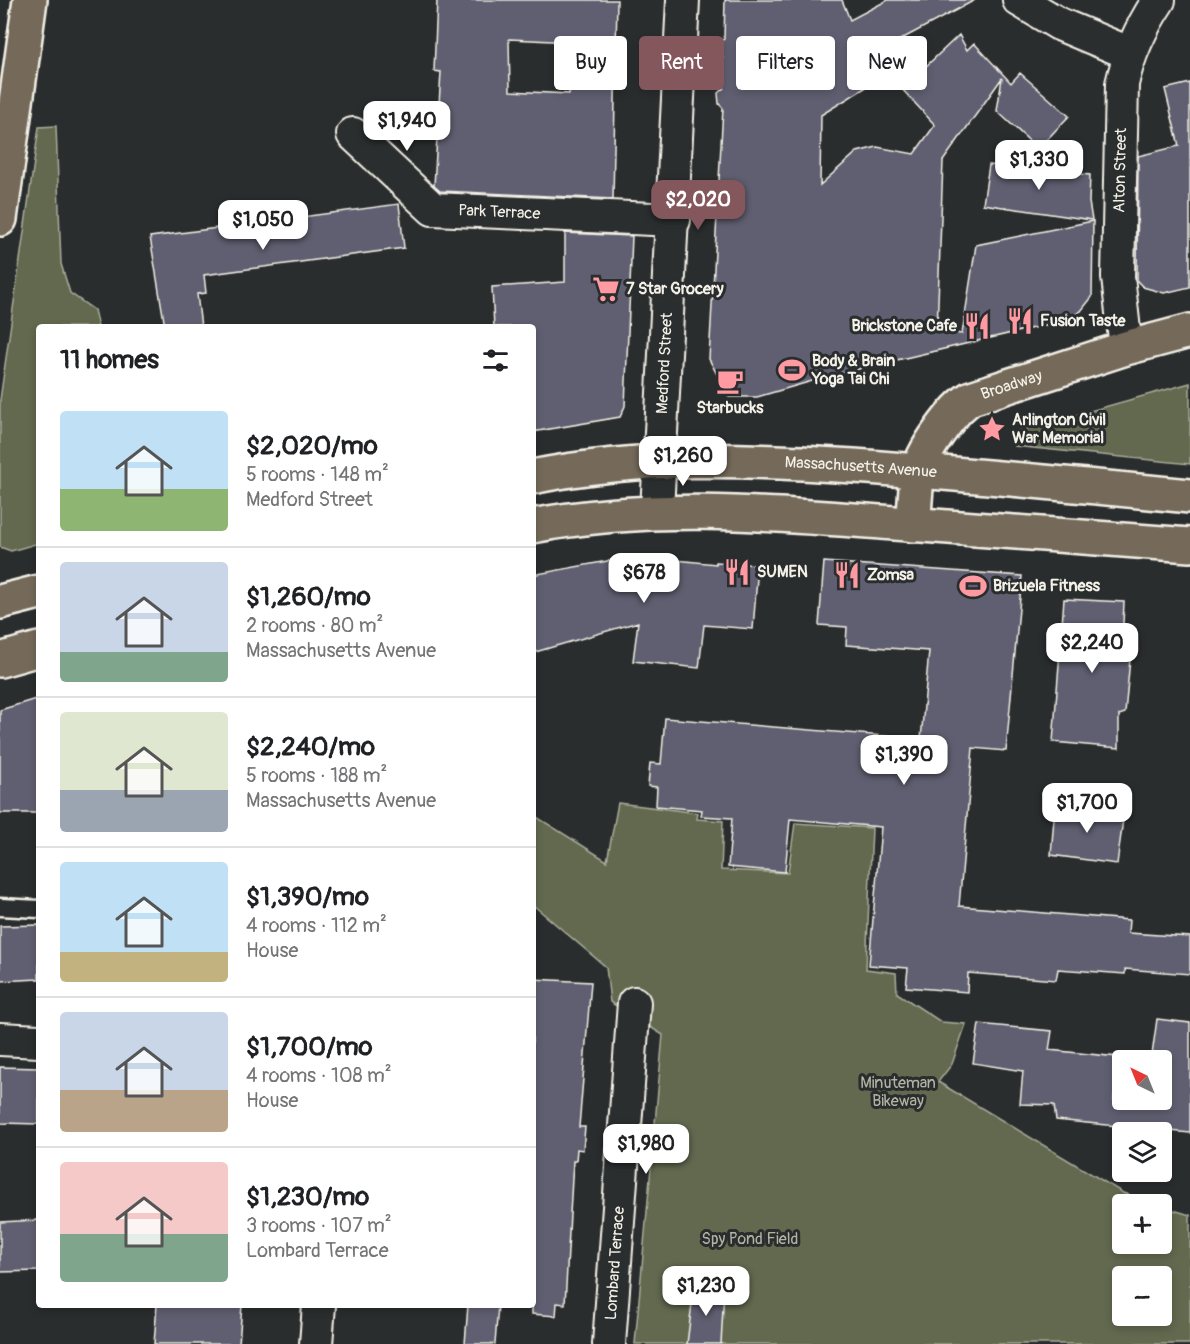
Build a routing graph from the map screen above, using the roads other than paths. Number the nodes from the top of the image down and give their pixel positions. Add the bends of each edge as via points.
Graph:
1 (30, 0) edge
2 (683, 0) edge
3 (1019, 0) edge
4 (1159, 0) edge
5 (1129, 53) junction
6 (7, 101) edge
7 (353, 134) dead end
8 (0, 219) edge
9 (674, 220) junction
10 (1190, 331) edge
11 (1126, 348) junction
12 (660, 460) junction
13 (918, 470) junction
14 (536, 476) edge
15 (1190, 496) edge
16 (657, 511) junction
17 (536, 525) edge
18 (913, 525) junction
19 (1190, 546) edge
20 (36, 593) edge
21 (0, 603) edge
22 (36, 650) edge
23 (0, 660) edge
24 (0, 908) edge
25 (36, 909) edge
26 (634, 1003) dead end
27 (0, 1039) edge
28 (36, 1041) edge
29 (319, 1308) edge
30 (316, 1344) edge
31 (609, 1344) edge

1 - 6 main road
2 - 9 street, Medford Street
3 - 5 street via 1059,24
4 - 5 street, Alton Street
5 - 11 street, Alton Street via 1122,84 1119,140 1118,277
6 - 8 main road
7 - 9 street, Park Terrace via 433,209
9 - 12 street, Medford Street
10 - 11 main road, Broadway
11 - 13 main road, Broadway via 959,405
12 - 13 main road, Massachusetts Avenue via 738,459
12 - 14 main road, Massachusetts Avenue
12 - 16 street, Medford Street
13 - 15 main road, Massachusetts Avenue
13 - 18 main road, Broadway
16 - 17 main road
16 - 18 main road via 743,512
18 - 19 main road
20 - 21 main road
22 - 23 main road
24 - 25 lane
26 - 31 street, Lombard Terrace
27 - 28 street
29 - 30 street

